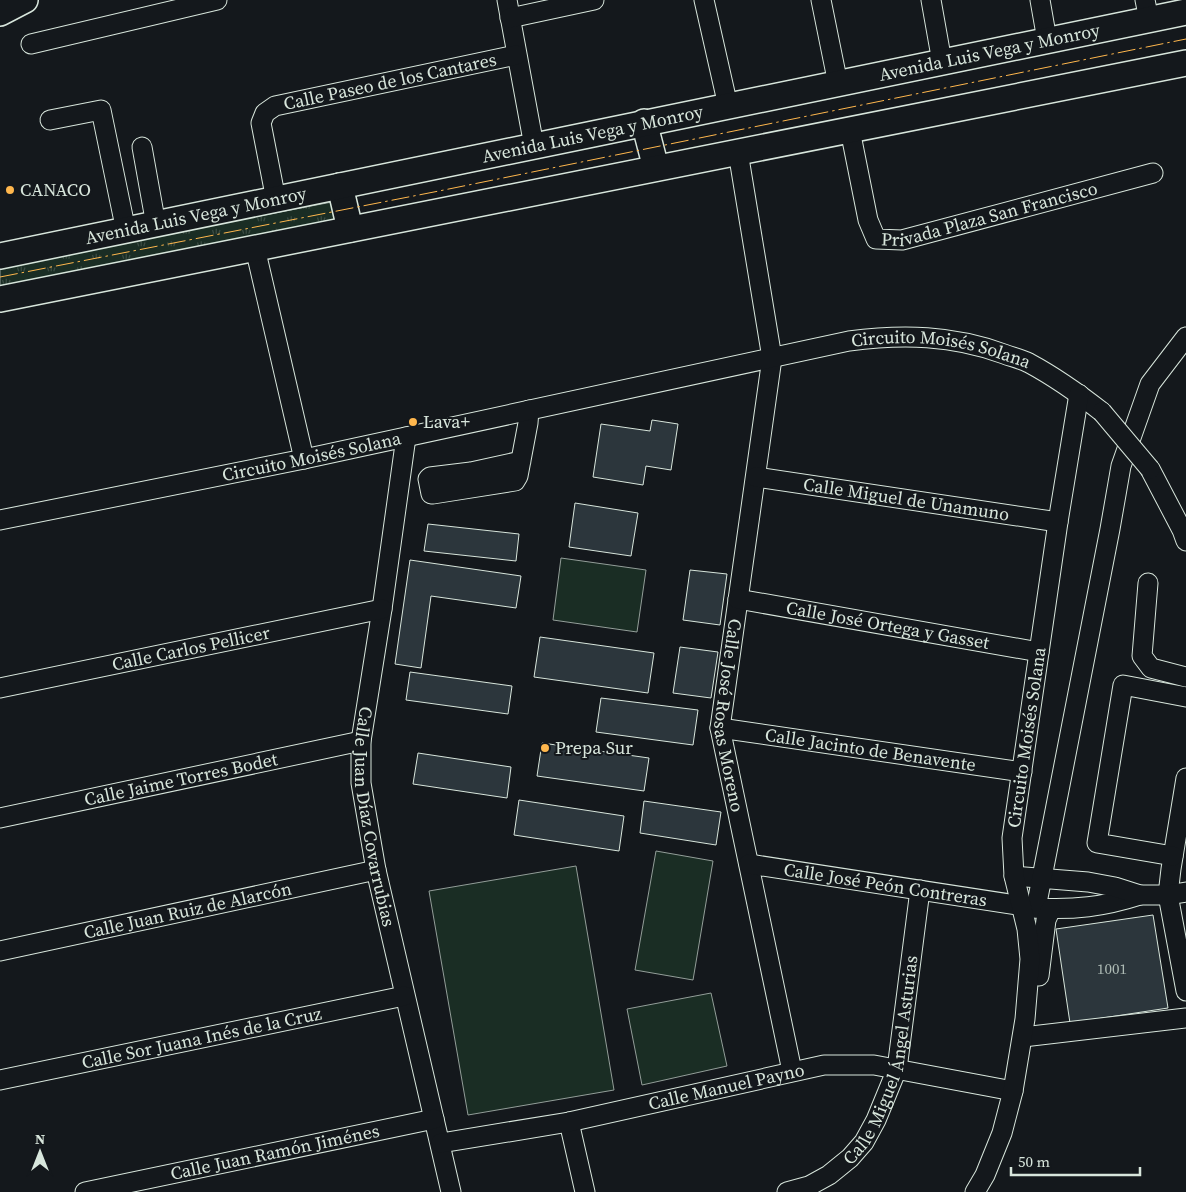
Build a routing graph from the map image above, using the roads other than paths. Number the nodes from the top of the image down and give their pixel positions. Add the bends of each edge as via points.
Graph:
1 (25, 0) edge
2 (217, 0) edge
3 (594, 0) edge
4 (704, 0) edge
5 (821, 0) edge
6 (930, 0) edge
7 (1040, 0) edge
8 (167, 6) edge
9 (508, 9) edge
10 (1147, 10) edge
11 (1186, 12) edge
12 (0, 13) edge
13 (1047, 40) junction
14 (31, 44) dead end
15 (516, 55) junction
16 (942, 62) junction
17 (1186, 63) edge
18 (838, 84) junction
19 (728, 106) junction
20 (50, 120) dead end
21 (644, 122) junction
22 (850, 130) junction
23 (534, 146) junction
24 (142, 147) dead end
25 (738, 152) junction
26 (656, 168) junction
27 (1153, 173) dead end
28 (340, 186) junction
29 (276, 200) junction
30 (156, 225) junction
31 (350, 229) junction
32 (126, 231) junction
33 (255, 248) junction
34 (0, 256) edge
35 (0, 299) edge
36 (1186, 337) edge
37 (772, 358) junction
38 (1079, 394) junction
39 (529, 410) junction
40 (406, 436) junction
41 (304, 459) junction
42 (521, 461) dead end
43 (756, 477) junction
44 (0, 520) edge
45 (1058, 522) junction
46 (1186, 541) edge
47 (1148, 583) dead end
48 (738, 599) junction
49 (382, 609) junction
50 (1039, 652) junction
51 (1186, 678) edge
52 (0, 688) edge
53 (1186, 697) edge
54 (720, 728) junction
55 (361, 741) junction
56 (1022, 772) junction
57 (1186, 778) edge
58 (0, 818) edge
59 (1173, 856) junction
60 (749, 864) junction
61 (376, 870) junction
62 (1014, 876) junction
63 (1041, 879) junction
64 (920, 890) junction
65 (1177, 894) edge
66 (1140, 895) junction
67 (1036, 907) junction
68 (0, 951) edge
69 (1186, 991) edge
70 (404, 996) junction
71 (1186, 1018) edge
72 (1024, 1028) junction
73 (897, 1069) junction
74 (792, 1071) junction
75 (0, 1080) edge
76 (1013, 1091) junction
77 (434, 1119) junction
78 (569, 1122) junction
79 (441, 1143) junction
80 (85, 1192) edge
81 (451, 1192) edge
82 (585, 1192) edge
83 (787, 1192) edge
84 (975, 1192) edge

1 - 12 main road
2 - 8 street
3 - 9 street
4 - 19 street
5 - 18 street
6 - 16 street
7 - 13 street
8 - 14 street
9 - 15 street
10 - 11 main road, Avenida Luis Vega y Monroy
10 - 13 main road, Avenida Luis Vega y Monroy
13 - 16 main road, Avenida Luis Vega y Monroy
15 - 23 street
15 - 29 street, Calle Paseo de los Cantares via 276,106 265,113 261,123
16 - 18 main road, Avenida Luis Vega y Monroy
17 - 22 main road
18 - 19 main road, Avenida Luis Vega y Monroy
19 - 21 main road, Avenida Luis Vega y Monroy
20 - 32 street via 101,110
21 - 23 main road, Avenida Luis Vega y Monroy
21 - 26 main road
22 - 25 main road
22 - 27 street, Privada Plaza San Francisco via 868,220 876,239 902,240
23 - 28 main road, Avenida Luis Vega y Monroy
24 - 30 street
25 - 26 main road
25 - 37 street, Calle José Rosas Moreno
26 - 31 main road
28 - 29 main road, Avenida Luis Vega y Monroy
28 - 31 main road
29 - 30 main road, Avenida Luis Vega y Monroy
30 - 32 main road, Avenida Luis Vega y Monroy
31 - 33 main road
32 - 34 main road, Avenida Luis Vega y Monroy
33 - 35 main road
33 - 41 street
36 - 63 street via 1150,384 1121,466
37 - 38 street, Circuito Moisés Solana via 867,339 922,337 986,347 1027,362
37 - 39 street, Circuito Moisés Solana
37 - 43 street, Calle José Rosas Moreno
38 - 45 street, Circuito Moisés Solana
38 - 46 street, bridge via 1102,412 1150,469
39 - 40 street, Circuito Moisés Solana
39 - 42 street
40 - 41 street, Circuito Moisés Solana
40 - 49 street, Calle Juan Díaz Covarrubias
41 - 44 street, Circuito Moisés Solana
43 - 45 street, Calle Miguel de Unamuno
43 - 48 street, Calle José Rosas Moreno
45 - 50 street, Circuito Moisés Solana
47 - 51 street via 1142,656 1151,668
48 - 50 street, Calle José Ortega y Gasset
48 - 54 street, Calle José Rosas Moreno
49 - 52 street, Calle Carlos Pellicer
49 - 55 street, Calle Juan Díaz Covarrubias
50 - 56 street, Circuito Moisés Solana
53 - 59 street via 1123,685 1097,844
54 - 56 street, Calle Jacinto de Benavente
54 - 60 street, Calle José Rosas Moreno
55 - 58 street, Calle Jaime Torres Bodet
55 - 61 street, Calle Juan Díaz Covarrubias via 361,782
56 - 62 street, Circuito Moisés Solana via 1012,838
57 - 59 street
59 - 65 street
60 - 64 street, Calle José Peón Contreras
60 - 74 street, Calle José Rosas Moreno
61 - 68 street, Calle Juan Ruiz de Alarcón
61 - 70 street, Calle Juan Díaz Covarrubias
62 - 63 street
62 - 67 street, Circuito Moisés Solana
63 - 66 street via 1088,882
63 - 67 street
64 - 67 street, Calle José Peón Contreras
64 - 73 street, Calle Miguel Ángel Asturias
65 - 66 street
65 - 69 street
66 - 67 street, Calle José Peón Contreras via 1089,908
67 - 72 street, Circuito Moisés Solana via 1027,929 1030,959
67 - 72 street via 1046,920 1036,1001
70 - 75 street, Calle Sor Juana Inés de la Cruz
70 - 77 street, Calle Juan Díaz Covarrubias
71 - 72 street
72 - 76 street, Circuito Moisés Solana
73 - 74 street, Calle Manuel Payno via 852,1064
73 - 76 street, Calle Manuel Payno
73 - 83 street, Calle Miguel Ángel Asturias via 876,1120 864,1142 850,1158 829,1176
74 - 78 street, Calle Manuel Payno
76 - 84 street, Circuito Moisés Solana via 1002,1133
77 - 79 street, Calle Juan Díaz Covarrubias
77 - 80 street, Calle Juan Ramón Jiménes
78 - 79 street, Calle Manuel Payno
78 - 82 street
79 - 81 street, Calle Juan Díaz Covarrubias

